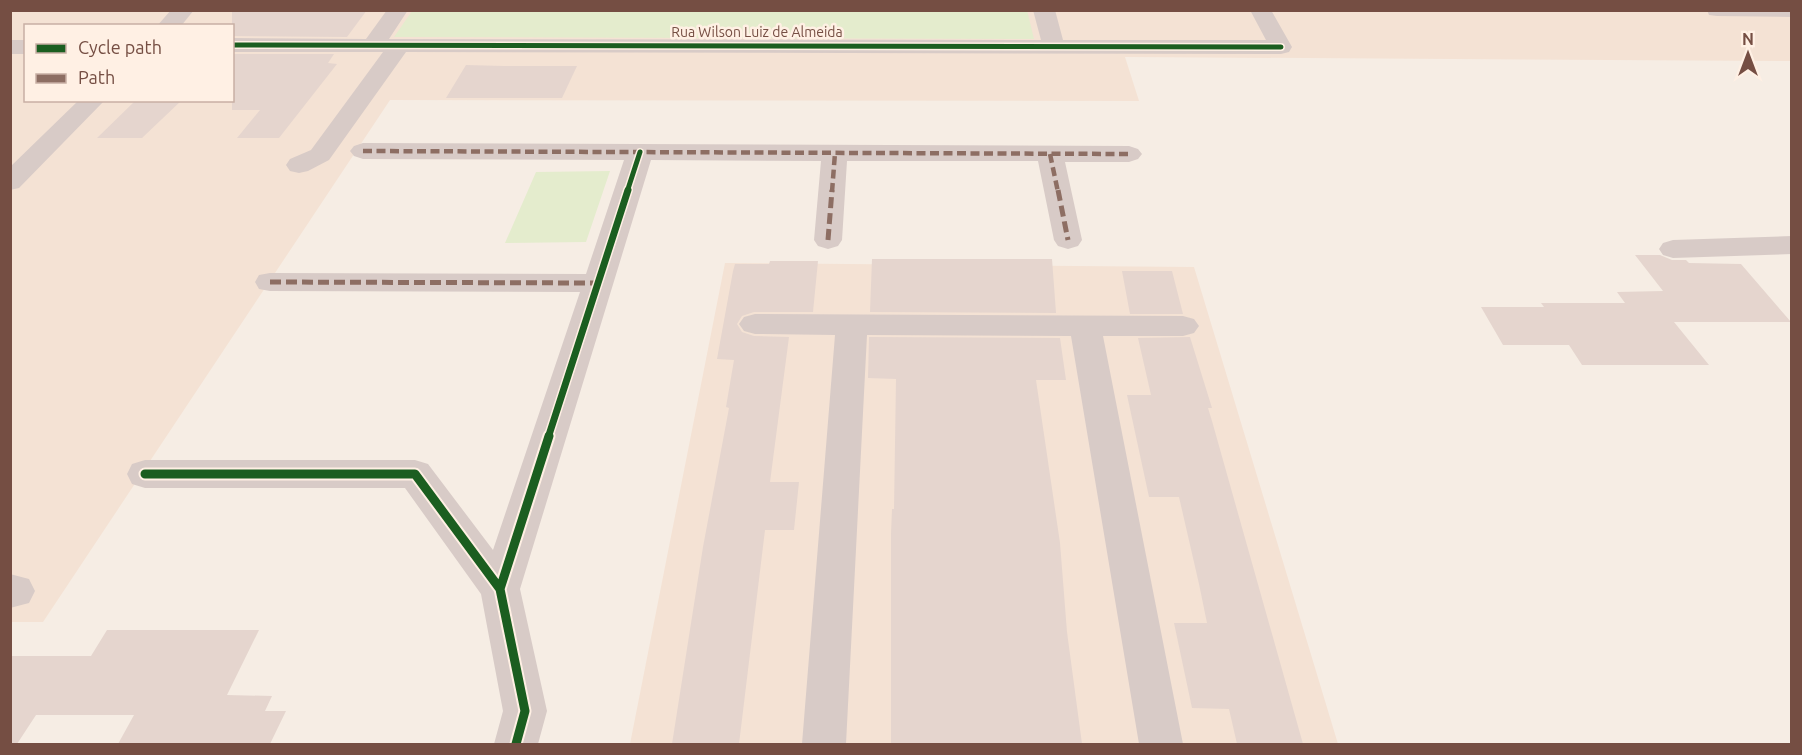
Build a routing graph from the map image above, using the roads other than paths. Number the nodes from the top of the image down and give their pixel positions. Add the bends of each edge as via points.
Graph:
1 (184, 10) edge
2 (398, 10) edge
3 (1044, 10) edge
4 (1260, 10) edge
5 (1717, 10) edge
6 (1791, 11) edge
7 (170, 24) edge
8 (234, 45) edge
9 (374, 45) junction
10 (400, 45) junction
11 (1054, 46) junction
12 (91, 102) edge
13 (363, 151) dead end
14 (640, 152) junction
15 (835, 153) junction
16 (1050, 154) junction
17 (1129, 154) dead end
18 (299, 165) dead end
19 (10, 182) edge
20 (828, 240) dead end
21 (1068, 240) dead end
22 (1791, 245) edge
23 (1673, 249) dead end
24 (270, 282) dead end
25 (598, 283) junction
26 (755, 324) dead end
27 (852, 324) junction
28 (1085, 325) junction
29 (1184, 326) dead end
30 (145, 474) dead end
31 (500, 589) junction
32 (516, 744) edge
33 (824, 744) edge
34 (1161, 744) edge

1 - 7 street
2 - 9 street
3 - 11 street
4 - 11 street, Rua Wilson Luiz de Almeida via 1281,47
5 - 6 street
8 - 9 street, Rua Wilson Luiz de Almeida
9 - 10 street, Rua Wilson Luiz de Almeida
10 - 11 street, Rua Wilson Luiz de Almeida
10 - 18 street via 320,155
12 - 19 street
13 - 14 street
14 - 15 street
14 - 25 street
15 - 16 street
15 - 20 street
16 - 17 street
16 - 21 street
22 - 23 street
24 - 25 street
25 - 31 street
26 - 27 street
27 - 28 street
27 - 33 street
28 - 29 street
28 - 34 street
30 - 31 street via 415,474
31 - 32 street via 525,711

